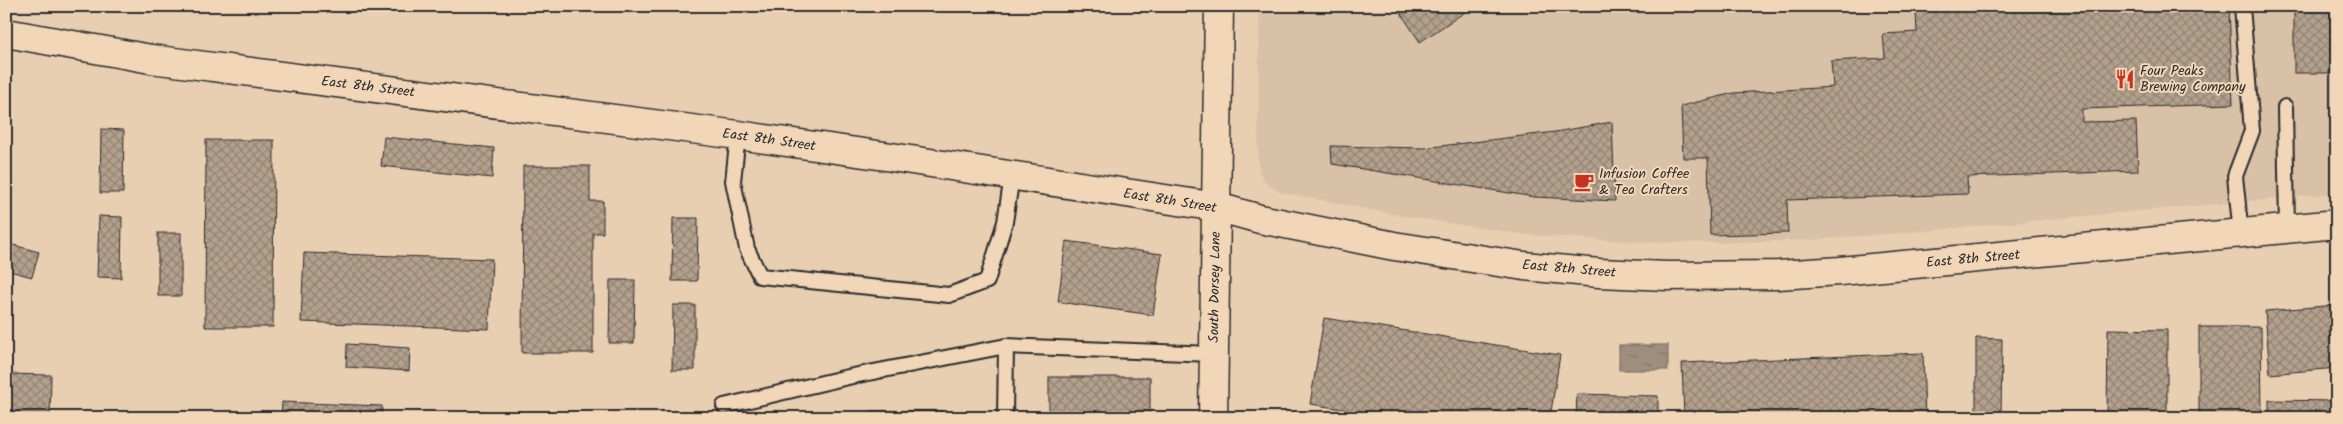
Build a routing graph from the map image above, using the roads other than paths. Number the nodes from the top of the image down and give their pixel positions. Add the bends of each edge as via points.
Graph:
1 (1219, 6) edge
2 (2242, 6) edge
3 (6, 33) edge
4 (2284, 107) dead end
5 (738, 135) junction
6 (1012, 176) junction
7 (1216, 207) junction
8 (2337, 224) edge
9 (2287, 230) junction
10 (2241, 234) junction
11 (1006, 346) junction
12 (1213, 354) junction
13 (724, 406) dead end
14 (1005, 418) edge
15 (1213, 418) edge

1 - 7 street, South Dorsey Lane
2 - 10 lane via 2252,131 2235,176
3 - 5 street, East 8th Street via 151,59
4 - 9 lane
5 - 6 street, East 8th Street
5 - 6 lane via 733,181 746,249 760,276 948,295 987,281 1006,222
6 - 7 street, East 8th Street
7 - 10 street, East 8th Street via 1394,246 1515,265 1667,276 1840,271
7 - 12 street, South Dorsey Lane
8 - 9 street, East 8th Street
9 - 10 street, East 8th Street
11 - 12 lane
11 - 13 lane via 848,377
11 - 14 lane
12 - 15 street, South Dorsey Lane

